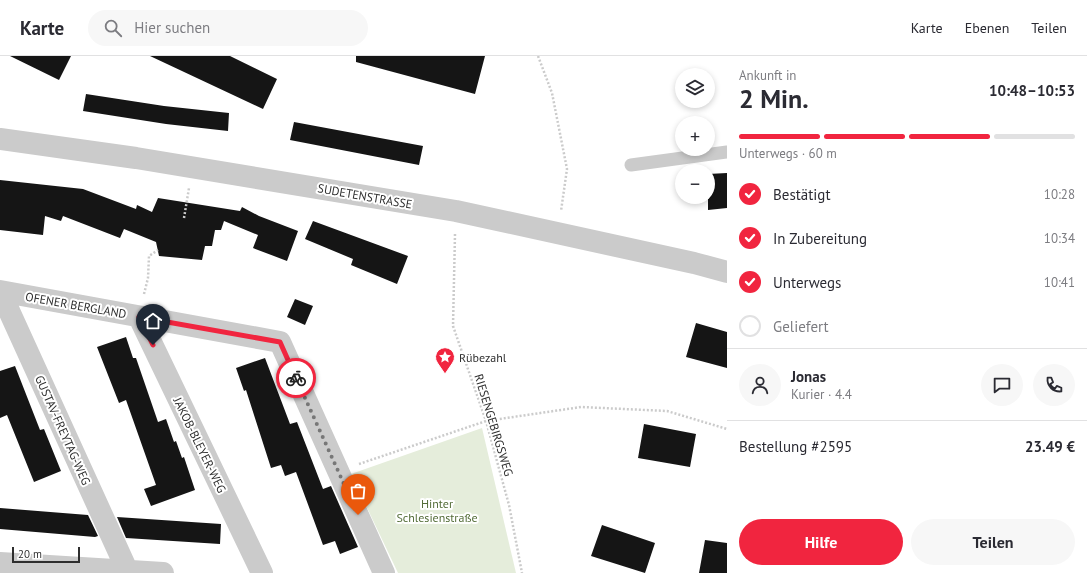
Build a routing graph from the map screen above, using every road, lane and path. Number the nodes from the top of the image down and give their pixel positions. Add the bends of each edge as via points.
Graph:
1 (538, 56) edge
2 (0, 139) edge
3 (727, 152) edge
4 (631, 165) dead end
5 (192, 167) junction
6 (456, 211) junction
7 (184, 218) dead end
8 (558, 233) junction
9 (158, 250) dead end
10 (727, 272) edge
11 (0, 291) edge
12 (141, 317) junction
13 (486, 421) junction
14 (727, 430) edge
15 (338, 471) junction
16 (0, 563) edge
17 (127, 570) junction
18 (163, 573) edge
19 (262, 573) edge
20 (384, 573) edge
21 (522, 573) edge

1 - 8 path via 552,94 567,169
2 - 5 street, SUDETENSTRASSE
3 - 4 lane
5 - 6 street, SUDETENSTRASSE
5 - 7 path
6 - 8 street, SUDETENSTRASSE
6 - 13 path, RIESENGEBIRGSWEG via 453,326
8 - 10 street, SUDETENSTRASSE
9 - 12 path via 149,256
11 - 12 street, OFENER BERGLAND
11 - 17 street, GUSTAV-FREYTAG-WEG
12 - 15 street, OFENER BERGLAND via 280,342
12 - 19 street, JAKOB-BLEYER-WEG
13 - 14 path via 581,407 667,411
13 - 15 path
13 - 21 path, RIESENGEBIRGSWEG via 508,505
15 - 20 street, OFENER BERGLAND
16 - 17 street
17 - 18 street

